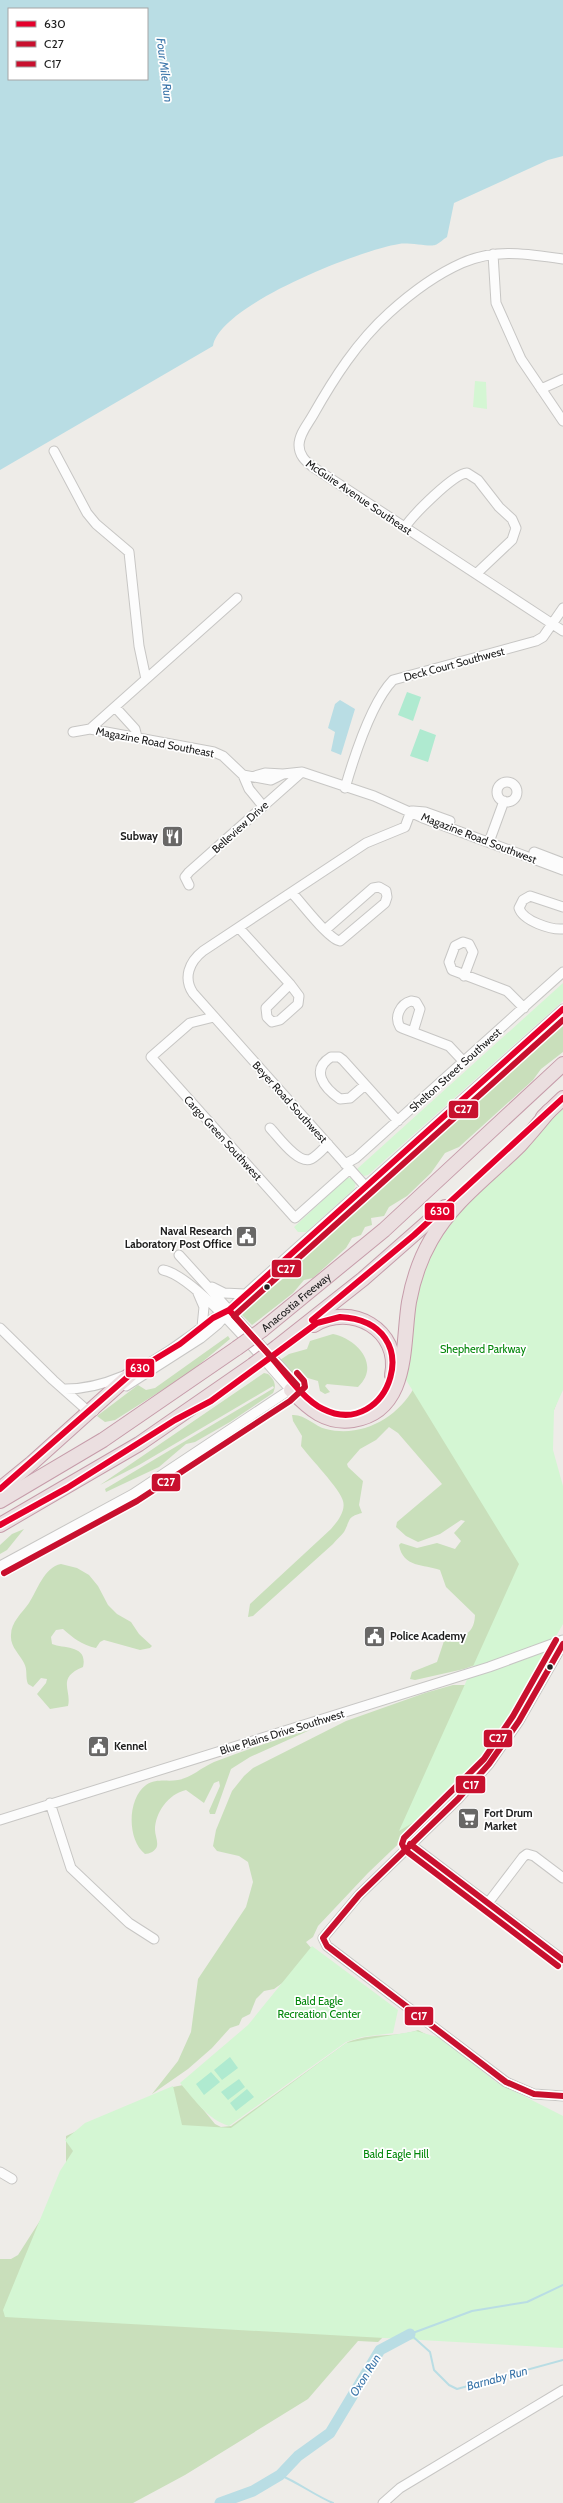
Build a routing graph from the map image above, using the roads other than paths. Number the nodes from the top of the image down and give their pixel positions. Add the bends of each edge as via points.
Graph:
1 (493, 254) junction
2 (563, 259) edge
3 (563, 379) edge
4 (541, 389) junction
5 (563, 421) edge
6 (54, 451) dead end
7 (405, 528) junction
8 (476, 574) junction
9 (237, 598) dead end
10 (563, 608) edge
11 (552, 624) junction
12 (563, 631) edge
13 (146, 679) junction
14 (115, 706) junction
15 (90, 729) junction
16 (73, 732) dead end
17 (137, 737) junction
18 (302, 772) junction
19 (243, 775) junction
20 (345, 788) junction
21 (504, 801) dead end
22 (263, 806) junction
23 (412, 811) junction
24 (490, 839) junction
25 (563, 863) edge
26 (563, 870) edge
27 (189, 885) dead end
28 (292, 893) junction
29 (563, 907) edge
30 (239, 928) junction
31 (563, 929) edge
32 (325, 930) junction
33 (563, 972) edge
34 (464, 976) dead end
35 (290, 984) dead end
36 (524, 1008) junction
37 (563, 1009) edge
38 (214, 1017) junction
39 (413, 1032) dead end
40 (464, 1062) junction
41 (563, 1064) edge
42 (366, 1085) junction
43 (563, 1098) edge
44 (549, 1111) junction
45 (398, 1121) junction
46 (270, 1128) dead end
47 (328, 1144) junction
48 (348, 1166) junction
49 (366, 1186) junction
50 (295, 1218) joint
51 (179, 1255) dead end
52 (163, 1270) dead end
53 (205, 1282) junction
54 (197, 1291) junction
55 (245, 1294) junction
56 (225, 1313) junction
57 (0, 1328) edge
58 (202, 1328) junction
59 (279, 1348) junction
60 (132, 1373) junction
61 (294, 1388) junction
62 (63, 1389) junction
63 (89, 1412) junction
64 (0, 1489) edge
65 (0, 1501) edge
66 (0, 1526) edge
67 (0, 1566) edge
68 (563, 1640) edge
69 (563, 1644) edge
70 (50, 1803) junction
71 (0, 1820) edge
72 (410, 1844) junction
73 (563, 1878) edge
74 (488, 1903) junction
75 (154, 1939) dead end
76 (563, 1960) edge
77 (563, 2096) edge
78 (0, 2172) edge
79 (12, 2179) dead end
80 (563, 2390) edge
81 (383, 2503) edge

1 - 2 street, McGuire Avenue Southeast via 532,253
1 - 4 street via 496,303 518,355
1 - 7 street, McGuire Avenue Southeast via 463,263 439,275 389,313 340,370 299,440 300,452 307,462
3 - 4 street
4 - 5 street
6 - 13 street via 87,513 129,552 143,676
7 - 8 street, McGuire Avenue Southeast
7 - 8 street via 413,516 458,476 467,473 475,477 516,528 512,540
8 - 11 street, McGuire Avenue Southeast
9 - 13 street
10 - 11 street, Deck Court Southwest
11 - 12 street, McGuire Avenue Southeast
11 - 20 street, Deck Court Southwest via 543,638 536,641 393,680 384,689 376,705
13 - 14 street
14 - 15 street
14 - 17 street via 135,729
15 - 16 street, Magazine Road Southeast
15 - 17 street, Magazine Road Southeast
17 - 19 street, Magazine Road Southeast via 214,752 223,756
18 - 19 street via 283,774 271,780
18 - 20 street
18 - 22 street, Belleview Drive
19 - 22 street, Magazine Road Southeast via 249,789
20 - 23 street
21 - 24 street
22 - 27 street, Belleview Drive via 189,872 185,877
23 - 24 street, Magazine Road Southwest via 425,812
23 - 28 street, Beyer Road Southwest via 405,827 366,843
24 - 25 street, Magazine Road Southwest
24 - 26 street, Magazine Road Southwest
28 - 30 street, Beyer Road Southwest
28 - 32 street
29 - 31 street via 530,896 523,900 519,908 526,918
30 - 35 street
30 - 38 street, Beyer Road Southwest via 200,954 189,967 190,990
32 - 32 street via 335,940 343,940 385,903 386,891 379,887 374,888
33 - 36 street, Shelton Street Southwest
34 - 36 street via 509,992
36 - 40 street, Shelton Street Southwest
37 - 49 street
38 - 47 street, Beyer Road Southwest
38 - 50 street, Cargo Green Southwest via 190,1023 151,1057
39 - 40 street via 451,1047
40 - 45 street, Shelton Street Southwest
41 - 65 highway, Anacostia Freeway, bridge via 372,1240 262,1330 116,1432
42 - 42 street via 350,1098 340,1099 322,1081 319,1068 331,1057 339,1057
42 - 45 street
43 - 44 highway, Anacostia Freeway
44 - 59 highway, Anacostia Freeway via 397,1250
44 - 61 highway via 520,1144 452,1209 431,1239 412,1286 398,1382 386,1402 365,1417 338,1421 312,1411
45 - 48 street, Shelton Street Southwest
46 - 47 street via 296,1156 303,1160 310,1160
47 - 48 street, Beyer Road Southwest
48 - 49 street, Beyer Road Southwest
48 - 50 street, Shelton Street Southwest
49 - 55 street
51 - 53 street
52 - 54 street
53 - 55 street via 221,1292
53 - 56 street
54 - 56 street
54 - 58 street via 204,1307
55 - 56 street
56 - 58 street
56 - 61 street
56 - 63 street via 195,1343 135,1380 97,1410
57 - 62 street
58 - 60 street
59 - 61 highway via 328,1318 345,1316 370,1323 382,1334 390,1347 394,1365 390,1382 382,1397 364,1410 346,1414 329,1412
59 - 66 highway, Anacostia Freeway, bridge via 177,1419
60 - 62 street via 105,1383
60 - 63 highway
61 - 67 street via 139,1490
62 - 63 street
63 - 64 highway
68 - 70 street, Blue Plains Drive Southwest via 495,1665
69 - 72 street via 523,1715 495,1757 465,1792
70 - 71 street, Blue Plains Drive Southwest
70 - 75 street via 71,1868 129,1923
72 - 74 street
72 - 77 street via 325,1932 325,1944 506,2082 534,2094
73 - 74 street via 534,1856 527,1854
74 - 76 street
78 - 79 street
80 - 81 street via 400,2488

